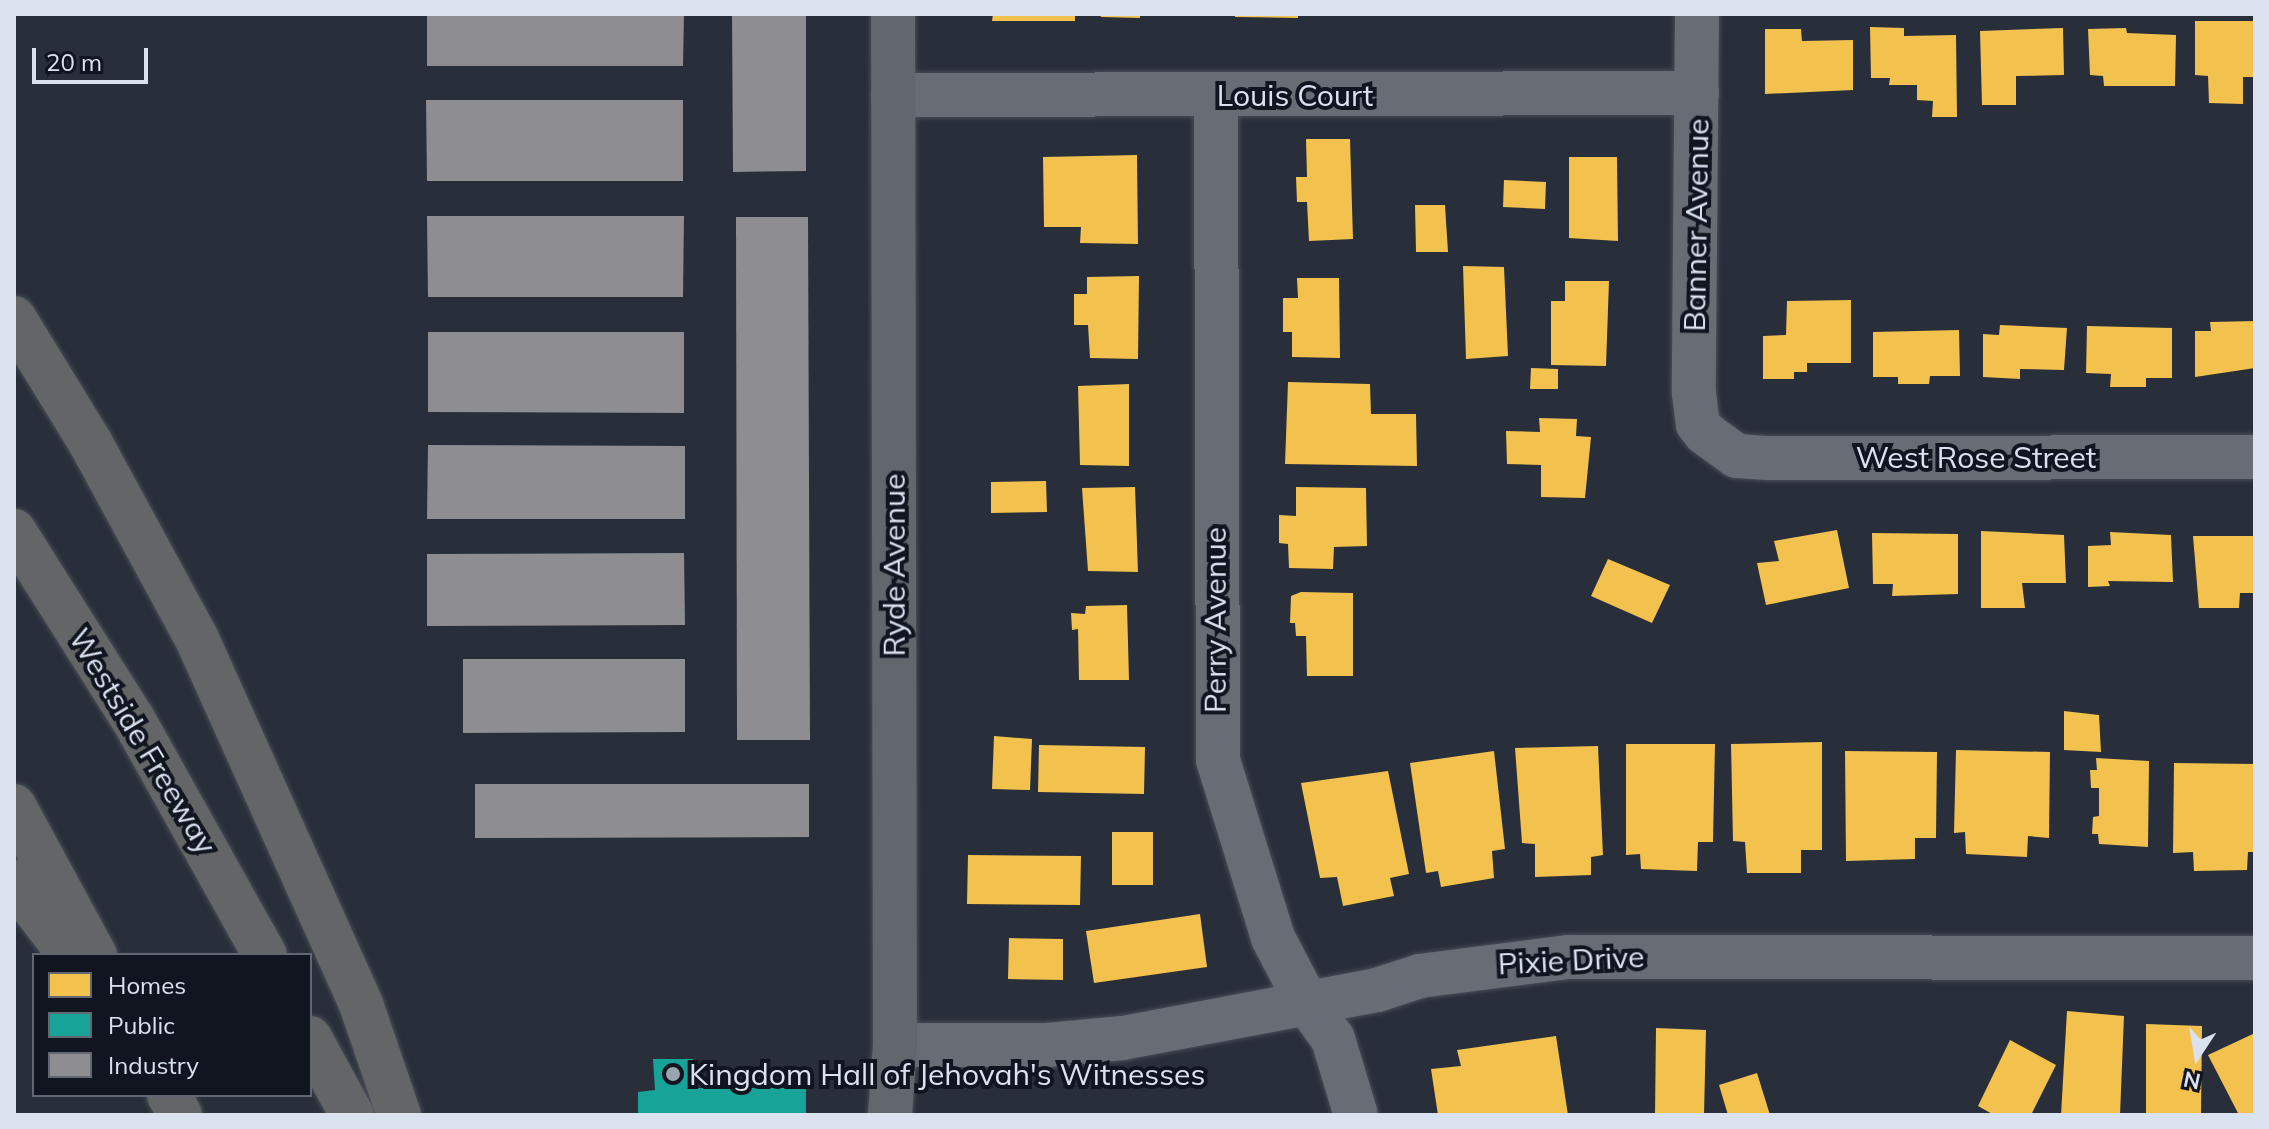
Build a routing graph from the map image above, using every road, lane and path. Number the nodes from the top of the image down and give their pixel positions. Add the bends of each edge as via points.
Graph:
1 (893, 14) edge
2 (1697, 14) edge
3 (1697, 93) junction
4 (893, 95) junction
5 (1216, 95) junction
6 (14, 318) edge
7 (1705, 433) joint
8 (2255, 457) edge
9 (14, 531) edge
10 (14, 806) edge
11 (14, 882) edge
12 (68, 953) edge
13 (94, 953) edge
14 (264, 953) edge
15 (2255, 958) edge
16 (1307, 1003) junction
17 (312, 1042) edge
18 (895, 1045) junction
19 (170, 1097) edge
20 (180, 1115) edge
21 (352, 1115) edge
22 (399, 1115) edge
23 (890, 1115) edge
24 (1356, 1115) edge

1 - 4 street, Ryde Avenue
2 - 3 street, Banner Avenue
3 - 5 street, Louis Court
3 - 7 street, Banner Avenue via 1694,393 1698,424
4 - 5 street, Louis Court
4 - 18 street, Ryde Avenue
5 - 16 street, Perry Avenue via 1218,760 1273,938
6 - 22 highway via 90,442 197,639 362,1007
7 - 8 street, West Rose Street via 1737,456 1768,458
9 - 14 highway, Westside Freeway via 148,744
10 - 13 highway
11 - 12 highway
15 - 16 street, Pixie Drive via 1568,957 1420,976
16 - 18 street, Pixie Drive via 1123,1038 1047,1045
16 - 24 street, Perry Avenue via 1333,1039
17 - 21 highway
18 - 23 street, Ryde Avenue
19 - 20 highway

